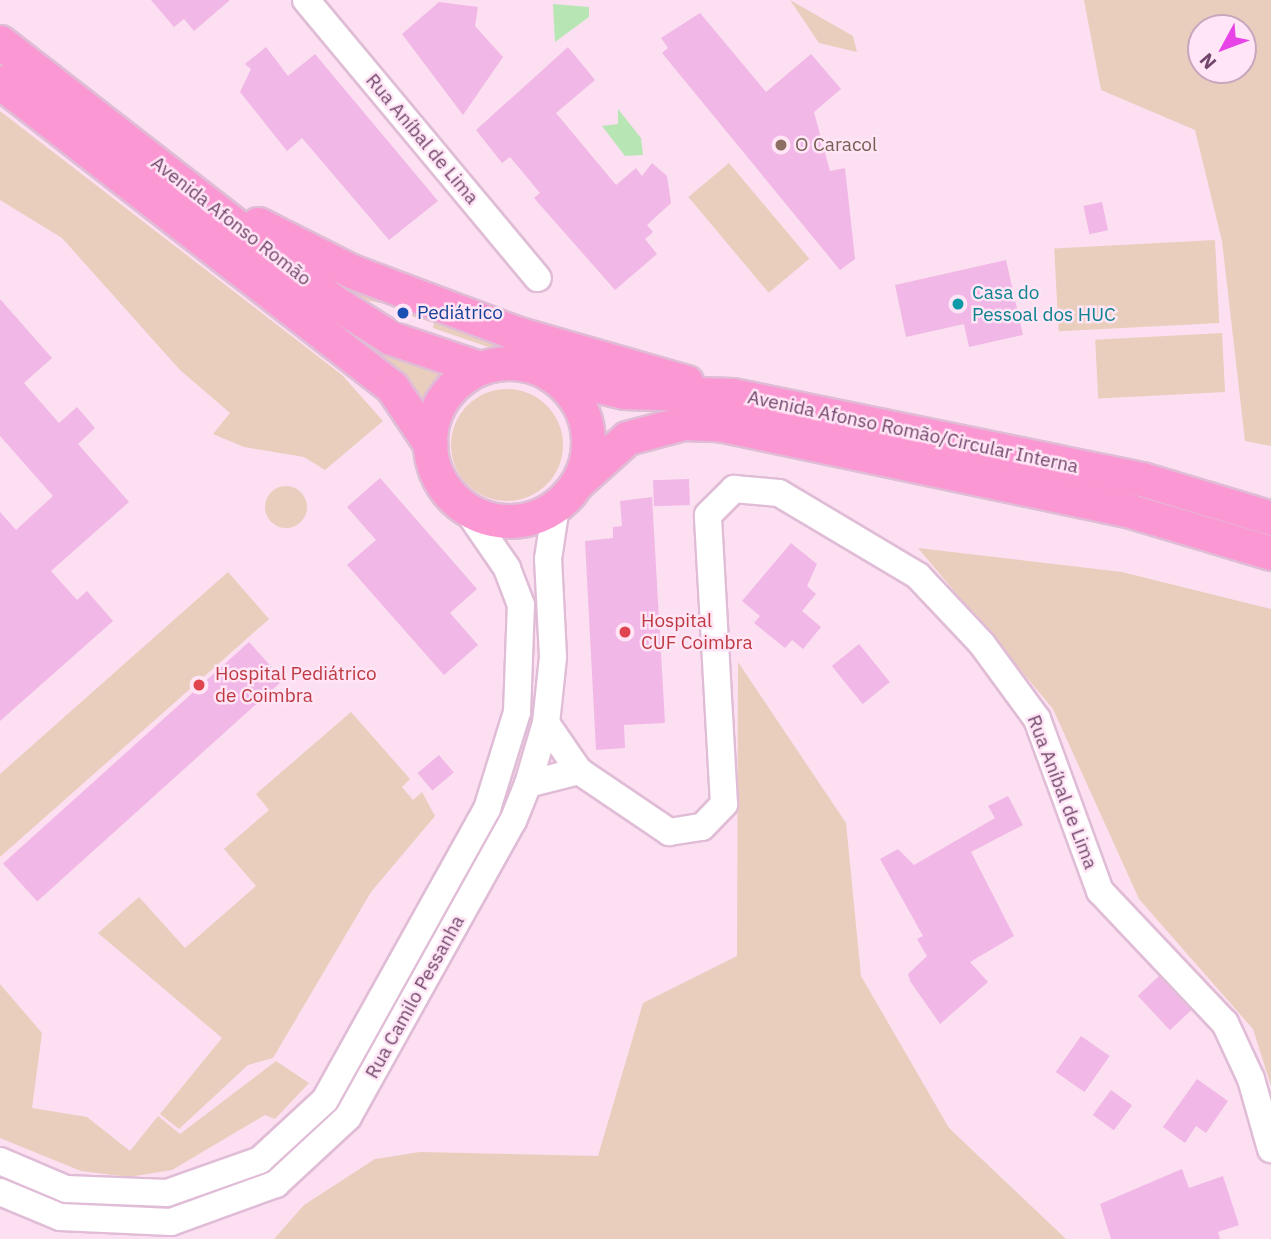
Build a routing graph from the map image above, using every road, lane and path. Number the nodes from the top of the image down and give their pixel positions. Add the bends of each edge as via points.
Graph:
1 (306, 0) edge
2 (0, 42) edge
3 (0, 82) edge
4 (191, 190) junction
5 (538, 278) dead end
6 (479, 369) junction
7 (551, 375) junction
8 (732, 395) junction
9 (430, 444) junction
10 (566, 495) junction
11 (467, 510) junction
12 (1271, 518) edge
13 (1271, 553) edge
14 (546, 723) junction
15 (579, 771) junction
16 (528, 784) junction
17 (1271, 1150) edge
18 (0, 1161) edge
19 (0, 1192) edge

1 - 5 street, Rua Aníbal de Lima
2 - 4 main road, Avenida Afonso Romão
3 - 9 main road, Avenida Afonso Romão via 392,387
4 - 6 main road, Avenida Afonso Romão via 334,302 391,338
4 - 8 main road via 351,271 519,334
6 - 7 main road via 503,363
6 - 9 main road via 438,407
7 - 8 main road, Avenida Afonso Romão/Circular Interna via 624,392
7 - 10 main road via 582,412 588,436
8 - 12 main road, Avenida Afonso Romão/Circular Interna via 1142,479
9 - 11 main road via 441,481
10 - 11 main road via 512,522
10 - 13 main road, Avenida Afonso Romão/Circular Interna via 627,438 682,423 719,424 1127,509
10 - 14 street, Rua Camilo Pessanha via 548,559 553,657
11 - 18 street, Rua Camilo Pessanha via 507,568 521,605 517,712 487,809 325,1100 260,1160 167,1193 66,1189
14 - 15 street
14 - 16 street, Rua Camilo Pessanha
15 - 16 street
15 - 17 street, Rua Aníbal de Lima via 669,832 702,827 724,804 708,515 734,489 779,494 918,576 982,645 1037,719 1100,891 1225,1023 1251,1079
16 - 19 street, Rua Camilo Pessanha via 513,821 348,1117 276,1184 171,1222 60,1217

